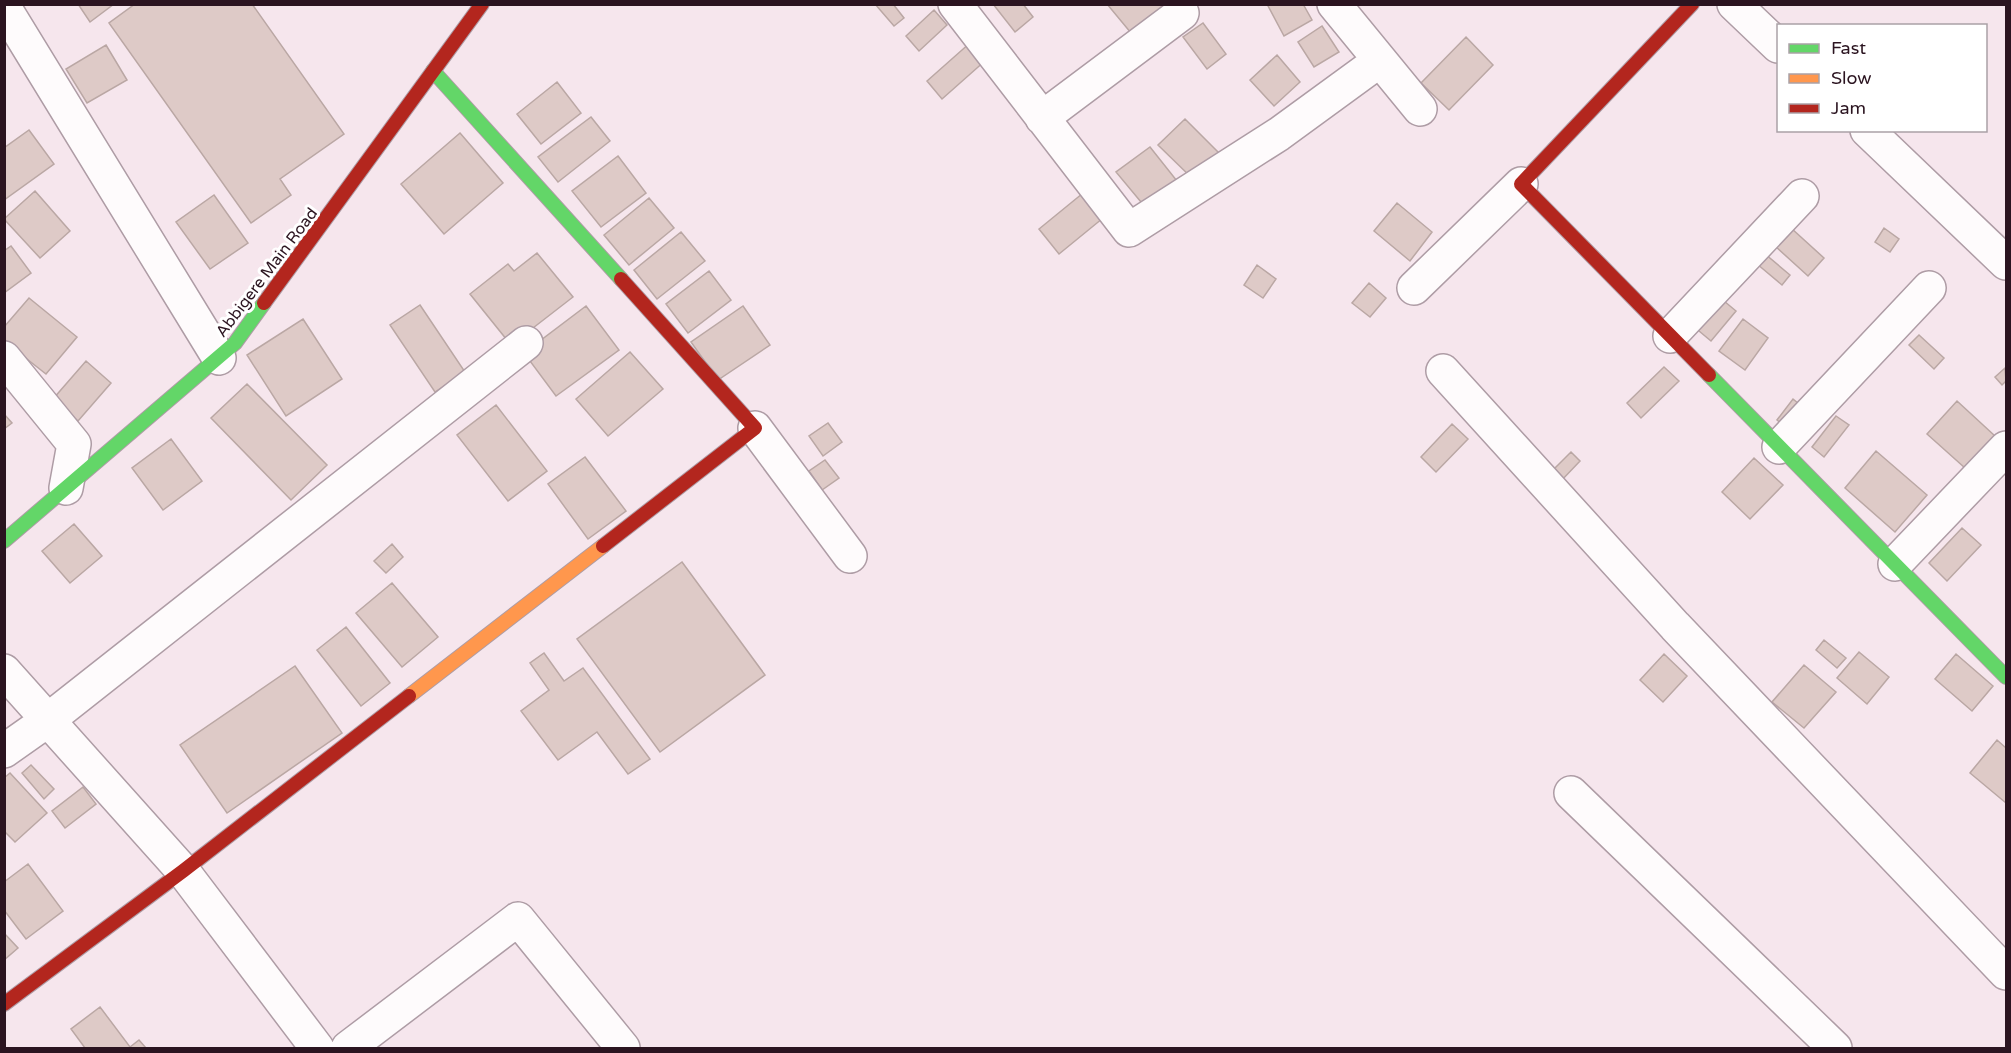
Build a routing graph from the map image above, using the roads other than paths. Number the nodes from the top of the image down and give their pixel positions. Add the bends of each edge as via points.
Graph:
1 (482, 4) edge
2 (955, 4) edge
3 (1334, 4) edge
4 (1692, 4) edge
5 (1734, 4) edge
6 (4, 7) edge
7 (1182, 13) dead end
8 (1777, 44) edge
9 (1379, 61) junction
10 (433, 71) junction
11 (1420, 109) dead end
12 (1042, 118) junction
13 (1869, 132) edge
14 (1521, 184) junction
15 (1802, 196) dead end
16 (2007, 263) edge
17 (1414, 288) dead end
18 (1929, 288) dead end
19 (1670, 336) junction
20 (526, 343) dead end
21 (4, 358) edge
22 (219, 358) junction
23 (1443, 371) dead end
24 (755, 428) junction
25 (1779, 447) junction
26 (2007, 448) edge
27 (66, 488) junction
28 (4, 541) edge
29 (850, 556) dead end
30 (1895, 564) junction
31 (4, 671) edge
32 (2007, 677) edge
33 (48, 720) junction
34 (4, 751) edge
35 (1570, 793) dead end
36 (183, 871) junction
37 (2007, 973) edge
38 (4, 1004) edge
39 (317, 1048) edge
40 (348, 1048) edge
41 (623, 1048) edge
42 (1835, 1048) edge

1 - 10 street, Abbigere Main Road
2 - 12 street
3 - 9 street
4 - 14 street
5 - 8 street
6 - 22 street
7 - 12 street
9 - 11 street
9 - 12 street via 1279,134 1129,230
10 - 22 street, Abbigere Main Road via 236,344
10 - 24 street
13 - 16 street
14 - 17 street
14 - 19 street
15 - 19 street
18 - 25 street
19 - 25 street
20 - 33 street
21 - 27 street via 74,444
22 - 27 street, Abbigere Main Road
23 - 37 street via 1675,626
24 - 29 street
24 - 36 street
25 - 30 street
26 - 30 street
27 - 28 street, Abbigere Main Road
30 - 32 street
31 - 33 street
33 - 34 street
33 - 36 street
35 - 42 street
36 - 38 street
36 - 39 street
40 - 41 street via 518,920

